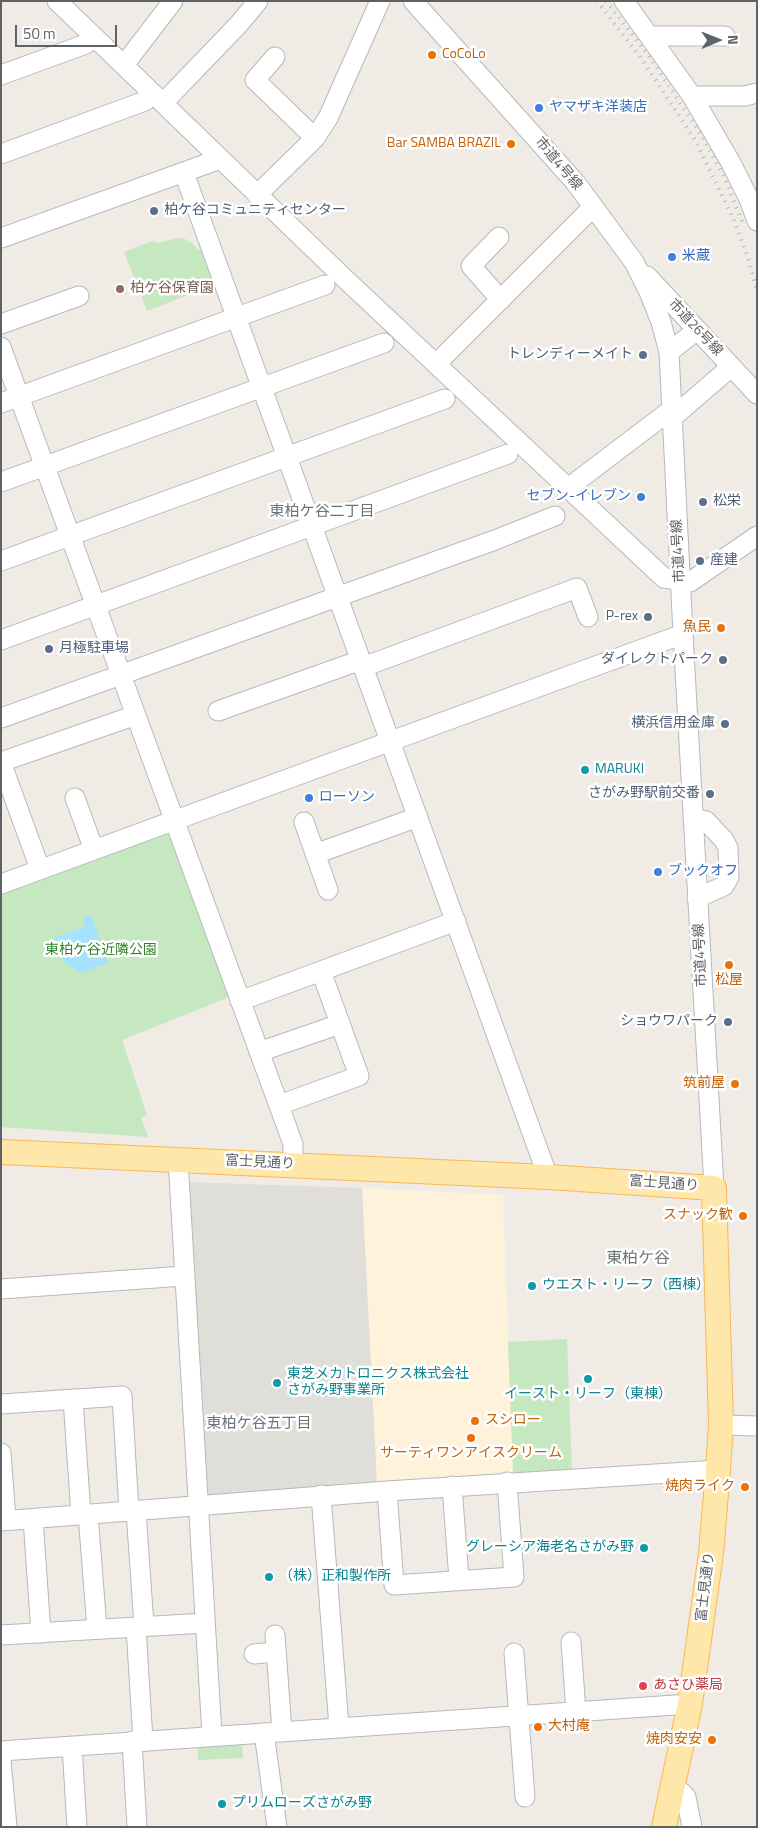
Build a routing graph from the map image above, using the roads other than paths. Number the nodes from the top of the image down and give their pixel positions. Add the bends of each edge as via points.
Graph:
1 (57, 1) edge
2 (173, 1) edge
3 (258, 1) edge
4 (380, 1) edge
5 (413, 1) edge
6 (624, 1) edge
7 (649, 36) junction
8 (725, 36) dead end
9 (86, 44) dead end
10 (276, 57) dead end
11 (124, 65) junction
12 (1, 76) edge
13 (757, 92) edge
14 (692, 96) junction
15 (154, 102) junction
16 (315, 138) junction
17 (1, 154) edge
18 (220, 159) junction
19 (184, 173) junction
20 (257, 194) junction
21 (593, 207) junction
22 (757, 221) edge
23 (500, 237) dead end
24 (1, 238) edge
25 (634, 262) junction
26 (325, 285) dead end
27 (79, 296) dead end
28 (501, 300) junction
29 (237, 318) junction
30 (1, 324) edge
31 (697, 330) junction
32 (384, 343) dead end
33 (1, 347) edge
34 (669, 352) junction
35 (436, 364) junction
36 (731, 367) junction
37 (262, 387) junction
38 (757, 394) edge
39 (19, 396) junction
40 (445, 399) dead end
41 (1, 403) edge
42 (672, 413) junction
43 (508, 454) dead end
44 (287, 457) junction
45 (45, 466) junction
46 (1, 482) edge
47 (568, 488) junction
48 (555, 516) dead end
49 (312, 526) junction
50 (70, 536) junction
51 (757, 536) edge
52 (1, 561) edge
53 (680, 581) junction
54 (338, 596) junction
55 (96, 605) junction
56 (588, 617) dead end
57 (683, 634) junction
58 (1, 640) edge
59 (362, 663) junction
60 (122, 675) junction
61 (218, 711) dead end
62 (136, 715) junction
63 (1, 718) edge
64 (391, 741) junction
65 (1, 762) edge
66 (7, 795) edge
67 (75, 798) dead end
68 (418, 817) junction
69 (693, 819) junction
70 (174, 820) junction
71 (304, 822) dead end
72 (94, 850) junction
73 (316, 854) junction
74 (40, 869) junction
75 (1, 884) edge
76 (328, 890) dead end
77 (697, 898) junction
78 (456, 921) junction
79 (321, 971) junction
80 (240, 1001) junction
81 (340, 1024) junction
82 (259, 1052) junction
83 (278, 1105) junction
84 (1, 1152) edge
85 (178, 1159) junction
86 (293, 1165) junction
87 (548, 1177) junction
88 (714, 1188) junction
89 (184, 1276) junction
90 (1, 1289) edge
91 (72, 1399) junction
92 (1, 1404) edge
93 (721, 1425) junction
94 (757, 1426) edge
95 (1, 1453) edge
96 (718, 1470) junction
97 (507, 1482) junction
98 (452, 1486) junction
99 (387, 1491) junction
100 (321, 1495) junction
101 (198, 1506) junction
102 (133, 1511) junction
103 (85, 1514) junction
104 (33, 1518) junction
105 (4, 1520) edge
106 (459, 1580) junction
107 (205, 1623) junction
108 (140, 1627) junction
109 (97, 1629) junction
110 (41, 1633) junction
111 (1, 1635) edge
112 (570, 1642) dead end
113 (514, 1653) dead end
114 (254, 1654) dead end
115 (690, 1704) junction
116 (576, 1712) junction
117 (519, 1715) junction
118 (339, 1728) junction
119 (273, 1732) junction
120 (212, 1736) junction
121 (137, 1741) junction
122 (72, 1746) junction
123 (1, 1750) edge
124 (1, 1760) edge
125 (672, 1790) junction
126 (525, 1797) dead end
127 (7, 1827) edge
128 (77, 1827) edge
129 (137, 1827) edge
130 (277, 1827) edge
131 (664, 1827) edge
132 (692, 1827) edge

1 - 11 street
2 - 11 street
3 - 15 street via 239,24
4 - 16 street via 328,118
5 - 21 street, 市道4号線 via 575,182
6 - 7 street
7 - 8 street
7 - 14 street
9 - 12 street
10 - 16 street via 255,80
11 - 15 street
13 - 14 street via 745,96
14 - 22 street via 731,163
15 - 17 street
15 - 18 street
16 - 20 street
18 - 19 street
18 - 20 street
19 - 24 street
19 - 29 street
20 - 35 street
21 - 25 street, 市道4号線
21 - 28 street
23 - 28 street via 471,266
25 - 31 street, 市道26号線
25 - 34 street, 市道4号線 via 650,292
26 - 29 street
27 - 30 street
28 - 35 street
29 - 37 street
29 - 39 street
31 - 34 street
31 - 36 street, 市道26号線
32 - 37 street
33 - 39 street
34 - 42 street, 市道4号線
35 - 47 street
36 - 38 street, 市道26号線
36 - 42 street
37 - 44 street
37 - 45 street
39 - 41 street
39 - 45 street
40 - 44 street
42 - 47 street
42 - 53 street, 市道4号線
43 - 49 street
44 - 49 street
44 - 50 street
45 - 46 street
45 - 50 street
47 - 53 street via 664,578
48 - 54 street
49 - 54 street
49 - 55 street
50 - 52 street
50 - 55 street
51 - 53 street via 690,582
53 - 57 street, 市道4号線
54 - 59 street
54 - 60 street
55 - 58 street
55 - 60 street
56 - 59 street via 577,588
57 - 64 street
57 - 69 street, 市道4号線
59 - 61 street
59 - 64 street
60 - 62 street
60 - 63 street
62 - 65 street
62 - 70 street
64 - 68 street
64 - 70 street
65 - 66 street
66 - 74 street
67 - 72 street
68 - 73 street
68 - 78 street
69 - 77 street, 市道4号線
69 - 77 street via 706,821 728,848 729,877 724,886
70 - 72 street
70 - 80 street
71 - 73 street
72 - 74 street
73 - 76 street
74 - 75 street
77 - 88 street, 市道4号線
78 - 79 street
78 - 87 street
79 - 80 street
79 - 81 street
80 - 82 street
81 - 82 street
81 - 83 street via 359,1076
82 - 83 street
83 - 86 street via 293,1144
84 - 85 main road, 富士見通り
85 - 86 main road, 富士見通り
85 - 89 street
86 - 87 main road, 富士見通り
87 - 88 main road, 富士見通り
88 - 93 main road, 富士見通り
89 - 90 street
89 - 101 street
91 - 92 street
91 - 102 street via 122,1396
91 - 103 street
93 - 94 street
93 - 96 main road, 富士見通り
95 - 105 street
96 - 97 street
96 - 115 main road, 富士見通り via 711,1553
97 - 98 street
97 - 106 street via 514,1576
98 - 99 street
98 - 106 street
99 - 100 street
99 - 106 street via 394,1585
100 - 101 street
100 - 118 street
101 - 102 street
101 - 107 street
102 - 103 street
102 - 108 street
103 - 104 street
103 - 109 street
104 - 105 street
104 - 110 street
107 - 108 street
107 - 120 street
108 - 109 street
108 - 121 street
109 - 110 street
110 - 111 street
112 - 116 street
113 - 117 street
114 - 119 street via 276,1644
115 - 116 street
115 - 125 main road, 富士見通り
116 - 117 street
117 - 118 street
117 - 126 street
118 - 119 street
119 - 120 street
119 - 130 street
120 - 121 street
121 - 122 street
121 - 129 street
122 - 123 street
122 - 128 street
124 - 127 street
125 - 131 main road, 富士見通り
125 - 132 street via 686,1797

